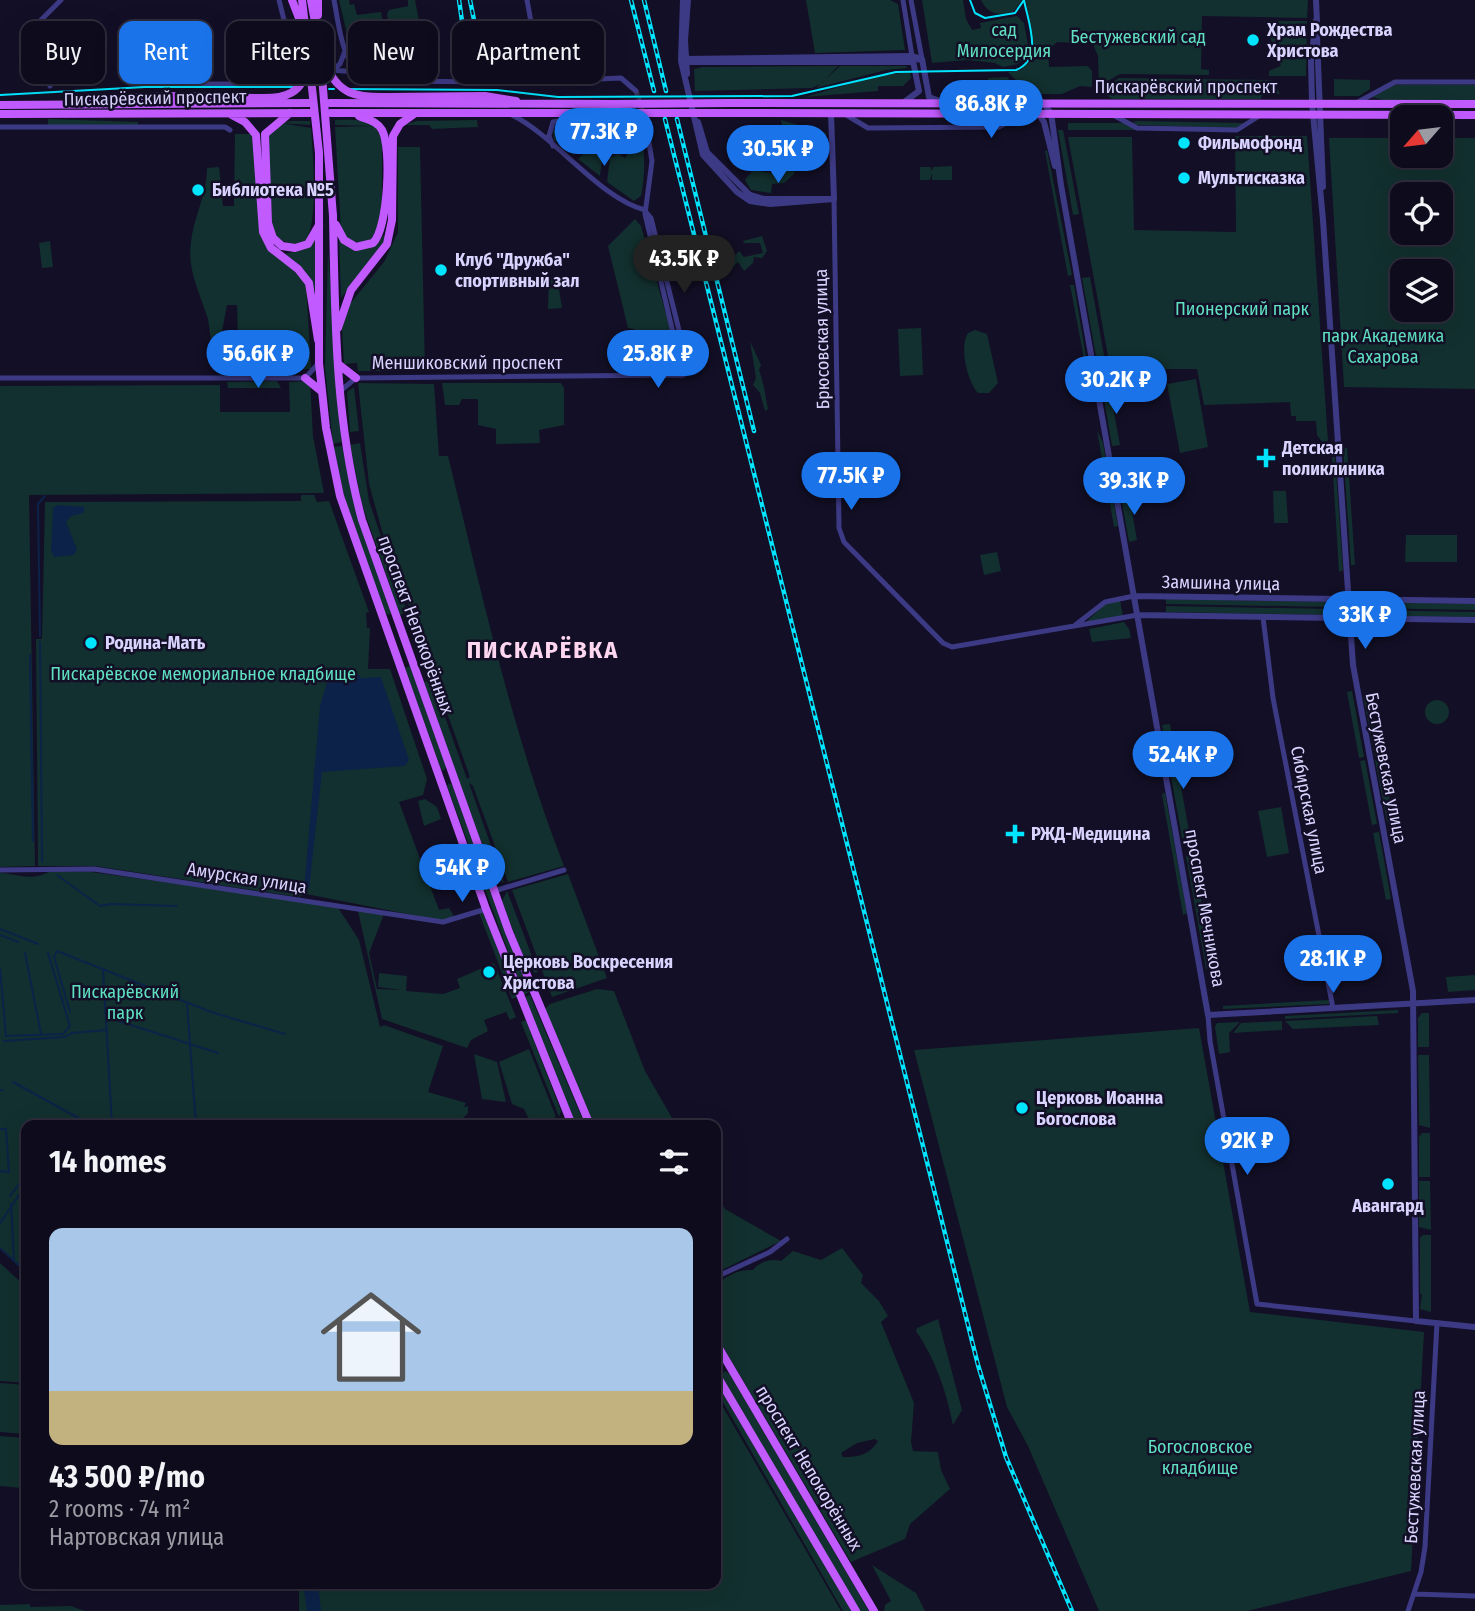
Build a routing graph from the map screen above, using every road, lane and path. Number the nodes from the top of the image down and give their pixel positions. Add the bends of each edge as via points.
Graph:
1 (61, 0) edge
2 (279, 0) edge
3 (292, 0) edge
4 (302, 0) edge
5 (311, 0) edge
6 (318, 0) edge
7 (334, 0) edge
8 (527, 0) edge
9 (686, 0) edge
10 (902, 0) edge
11 (911, 0) edge
12 (1316, 0) edge
13 (284, 21) edge
14 (300, 21) edge
15 (304, 21) edge
16 (316, 21) edge
17 (319, 21) edge
18 (531, 21) edge
19 (345, 51) junction
20 (348, 56) edge
21 (912, 59) junction
22 (922, 59) junction
23 (684, 61) junction
24 (348, 72) edge
25 (604, 79) edge
26 (334, 81) edge
27 (1475, 82) edge
28 (268, 84) dead end
29 (301, 84) edge
30 (310, 84) edge
31 (325, 84) edge
32 (139, 85) dead end
33 (50, 86) dead end
34 (636, 91) dead end
35 (945, 102) junction
36 (903, 103) junction
37 (1043, 103) junction
38 (1316, 103) junction
39 (1357, 103) junction
40 (71, 104) junction
41 (525, 104) junction
42 (1475, 104) edge
43 (0, 105) edge
44 (312, 108) junction
45 (730, 108) junction
46 (329, 109) junction
47 (615, 109) junction
48 (228, 113) junction
49 (290, 113) junction
50 (353, 113) junction
51 (416, 113) junction
52 (508, 113) junction
53 (831, 113) junction
54 (843, 113) junction
55 (1025, 113) junction
56 (1036, 113) junction
57 (1051, 113) junction
58 (1109, 113) junction
59 (0, 114) edge
60 (595, 114) junction
61 (1263, 114) junction
62 (30, 115) junction
63 (51, 115) junction
64 (1317, 115) junction
65 (1475, 115) edge
66 (645, 122) tunnel mouth
67 (0, 127) edge
68 (38, 127) junction
69 (230, 130) dead end
70 (554, 146) junction
71 (1061, 185) junction
72 (834, 199) junction
73 (645, 210) junction
74 (321, 217) junction
75 (333, 217) junction
76 (337, 330) junction
77 (320, 346) junction
78 (319, 363) junction
79 (338, 364) junction
80 (0, 378) edge
81 (305, 378) junction
82 (356, 378) junction
83 (321, 391) junction
84 (339, 392) junction
85 (1134, 596) junction
86 (1349, 599) junction
87 (1475, 601) edge
88 (1138, 615) junction
89 (1263, 617) junction
90 (1350, 618) junction
91 (1475, 620) edge
92 (1072, 628) junction
93 (453, 775) junction
94 (440, 780) junction
95 (0, 870) edge
96 (565, 870) dead end
97 (494, 891) junction
98 (486, 909) junction
99 (1475, 1000) edge
100 (1414, 1004) junction
101 (1333, 1008) junction
102 (1208, 1015) junction
103 (570, 1120) edge
104 (588, 1120) edge
105 (787, 1239) dead end
106 (721, 1275) edge
107 (1416, 1321) junction
108 (1437, 1323) junction
109 (1475, 1327) edge
110 (721, 1352) edge
111 (727, 1362) junction
112 (721, 1365) edge
113 (721, 1382) edge
114 (1414, 1594) junction
115 (1475, 1595) edge
116 (856, 1611) edge
117 (874, 1611) edge
118 (1408, 1611) edge

1 - 33 street via 30,36
2 - 13 street
3 - 14 main road
4 - 15 main road
5 - 16 main road
6 - 17 main road
7 - 19 street
8 - 18 street
9 - 23 street
10 - 21 street
11 - 22 street
12 - 38 street, Бестужевская улица via 1311,60
19 - 20 street
19 - 24 street via 332,70
21 - 22 street
21 - 23 street
21 - 36 street via 919,91
22 - 35 street via 929,97
23 - 72 street via 701,150 737,192 762,204
25 - 34 street via 621,78
26 - 41 main road, bridge via 345,92 362,97 494,96
27 - 39 street via 1395,82
28 - 32 street
29 - 40 main road, bridge via 282,98 116,97
30 - 44 main road, проспект Непокорённых, bridge
31 - 46 main road, проспект Непокорённых, bridge
35 - 36 main road, Пискарёвский проспект
35 - 37 main road, Пискарёвский проспект
36 - 45 main road, Пискарёвский проспект
37 - 38 main road, Пискарёвский проспект
37 - 57 street
38 - 39 main road, Пискарёвский проспект
38 - 64 street, Бестужевская улица
39 - 42 main road, Пискарёвский проспект
40 - 43 main road, Пискарёвский проспект
40 - 44 main road, Пискарёвский проспект
41 - 46 main road
41 - 47 main road
44 - 49 main road, Пискарёвский проспект
44 - 74 main road, проспект Непокорённых, bridge
45 - 47 main road, bridge
45 - 53 main road, Пискарёвский проспект
46 - 50 main road
46 - 75 main road, проспект Непокорённых, bridge
47 - 60 main road
48 - 49 main road, Пискарёвский проспект
48 - 63 main road, Пискарёвский проспект
48 - 77 main road via 246,122 256,135 263,232 271,248 309,283 314,332
49 - 74 main road via 265,134 270,231 282,246 300,247 316,234
50 - 51 main road
50 - 75 main road via 375,122 384,136 385,220 377,239 356,247 345,240
51 - 52 main road
51 - 76 main road via 400,124 393,136 393,220 387,244 351,290
52 - 60 main road
52 - 70 street via 529,123
53 - 54 main road, Пискарёвский проспект
53 - 72 street, Брюсовская улица
54 - 55 main road, Пискарёвский проспект
54 - 55 street via 868,128 999,127
55 - 56 main road, Пискарёвский проспект
56 - 57 main road, Пискарёвский проспект
56 - 71 street, проспект Мечникова via 1044,122
57 - 58 main road, Пискарёвский проспект
57 - 71 street, проспект Мечникова
58 - 61 main road, Пискарёвский проспект
58 - 61 street via 1137,128 1237,130
59 - 62 main road, Пискарёвский проспект
60 - 70 street via 554,122 549,136
61 - 64 main road, Пискарёвский проспект
62 - 63 main road, Пискарёвский проспект
62 - 68 street
63 - 68 street
64 - 65 main road, Пискарёвский проспект
64 - 86 street, Бестужевская улица
66 - 73 street via 652,161
67 - 68 street
68 - 69 street
70 - 73 street via 628,204
71 - 85 street, проспект Мечникова
72 - 92 street, Брюсовская улица via 841,537 947,646
73 - 82 street, Меншиковский проспект via 683,375
74 - 77 main road, проспект Непокорённых
75 - 76 main road, проспект Непокорённых
76 - 79 main road, проспект Непокорённых
77 - 78 main road, проспект Непокорённых
78 - 81 street
78 - 83 main road, проспект Непокорённых
79 - 82 main road
79 - 84 main road, проспект Непокорённых
80 - 81 street
81 - 83 main road
82 - 84 street, Меншиковский проспект
83 - 94 main road, проспект Непокорённых via 340,496
84 - 93 main road, проспект Непокорённых via 349,468 362,520
85 - 86 street, Замшина улица
85 - 88 street, проспект Мечникова
85 - 92 street via 1105,602
86 - 87 street, Замшина улица
86 - 90 street, Бестужевская улица
88 - 89 street, Замшина улица
88 - 92 street, Брюсовская улица
88 - 102 street, проспект Мечникова
89 - 90 street, Замшина улица
89 - 101 street, Сибирская улица via 1273,698
90 - 91 street, Замшина улица
90 - 100 street, Бестужевская улица via 1353,665
93 - 94 main road
93 - 97 main road, проспект Непокорённых
94 - 98 main road, проспект Непокорённых
95 - 98 street, Амурская улица via 94,869 443,922
96 - 97 street
97 - 104 main road, проспект Непокорённых
98 - 103 main road, проспект Непокорённых
99 - 100 street
100 - 101 street
100 - 107 street, Бестужевская улица
101 - 102 street
102 - 107 street, проспект Мечникова via 1258,1304
105 - 106 street via 771,1252
107 - 108 street
108 - 109 street
108 - 114 street, Бестужевская улица via 1426,1539
110 - 111 main road, проспект Непокорённых
111 - 112 main road
111 - 117 main road, проспект Непокорённых
113 - 116 main road, проспект Непокорённых
114 - 115 street
114 - 118 street, Бестужевская улица

